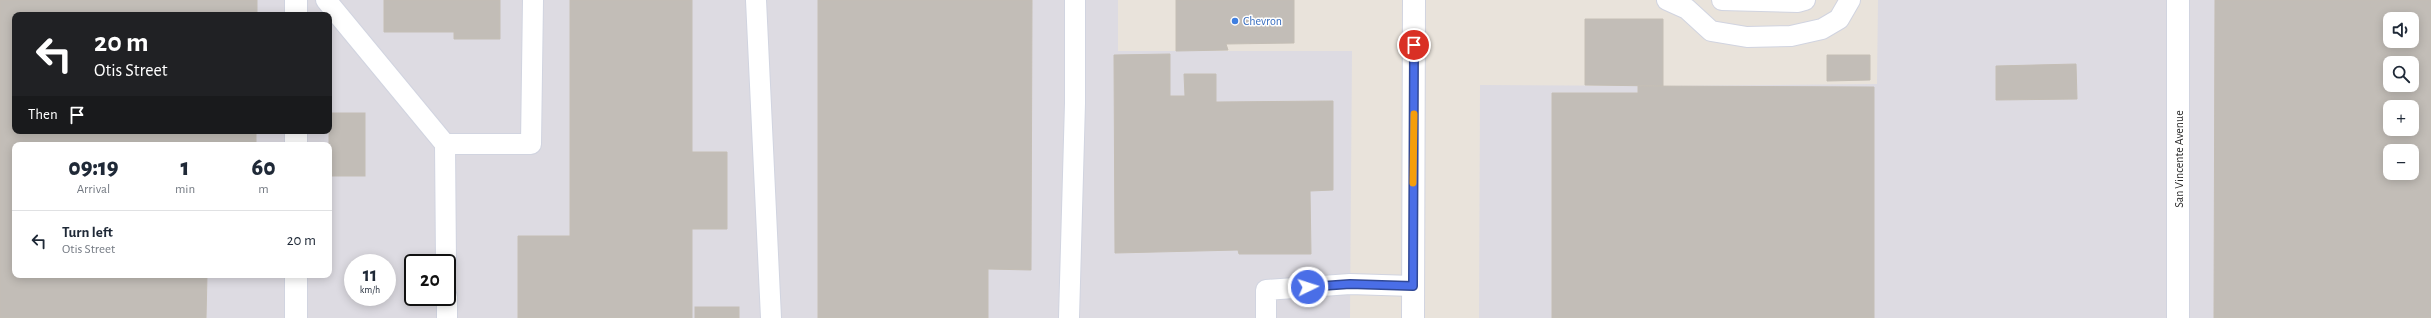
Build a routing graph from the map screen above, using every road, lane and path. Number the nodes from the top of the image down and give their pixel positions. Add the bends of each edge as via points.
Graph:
1 (296, 0) edge
2 (326, 0) edge
3 (533, 0) edge
4 (756, 0) edge
5 (1075, 0) edge
6 (1414, 0) edge
7 (1667, 0) edge
8 (1722, 0) edge
9 (1805, 0) edge
10 (1850, 0) edge
11 (2178, 0) edge
12 (296, 12) edge
13 (445, 144) junction
14 (446, 254) edge
15 (296, 278) edge
16 (1413, 286) junction
17 (446, 306) edge
18 (296, 318) edge
19 (447, 318) edge
20 (771, 318) edge
21 (1069, 318) edge
22 (1266, 318) edge
23 (1413, 318) edge
24 (2178, 318) edge

1 - 12 street
2 - 13 lane
3 - 13 lane via 531,144
4 - 20 lane
5 - 21 lane
6 - 16 street
7 - 10 lane via 1687,9 1711,31 1747,37 1791,36 1822,29 1839,20
8 - 9 lane
11 - 24 street, San Vincente Avenue
13 - 14 lane
15 - 18 street
16 - 22 lane via 1350,284 1266,290
16 - 23 street
17 - 19 lane

